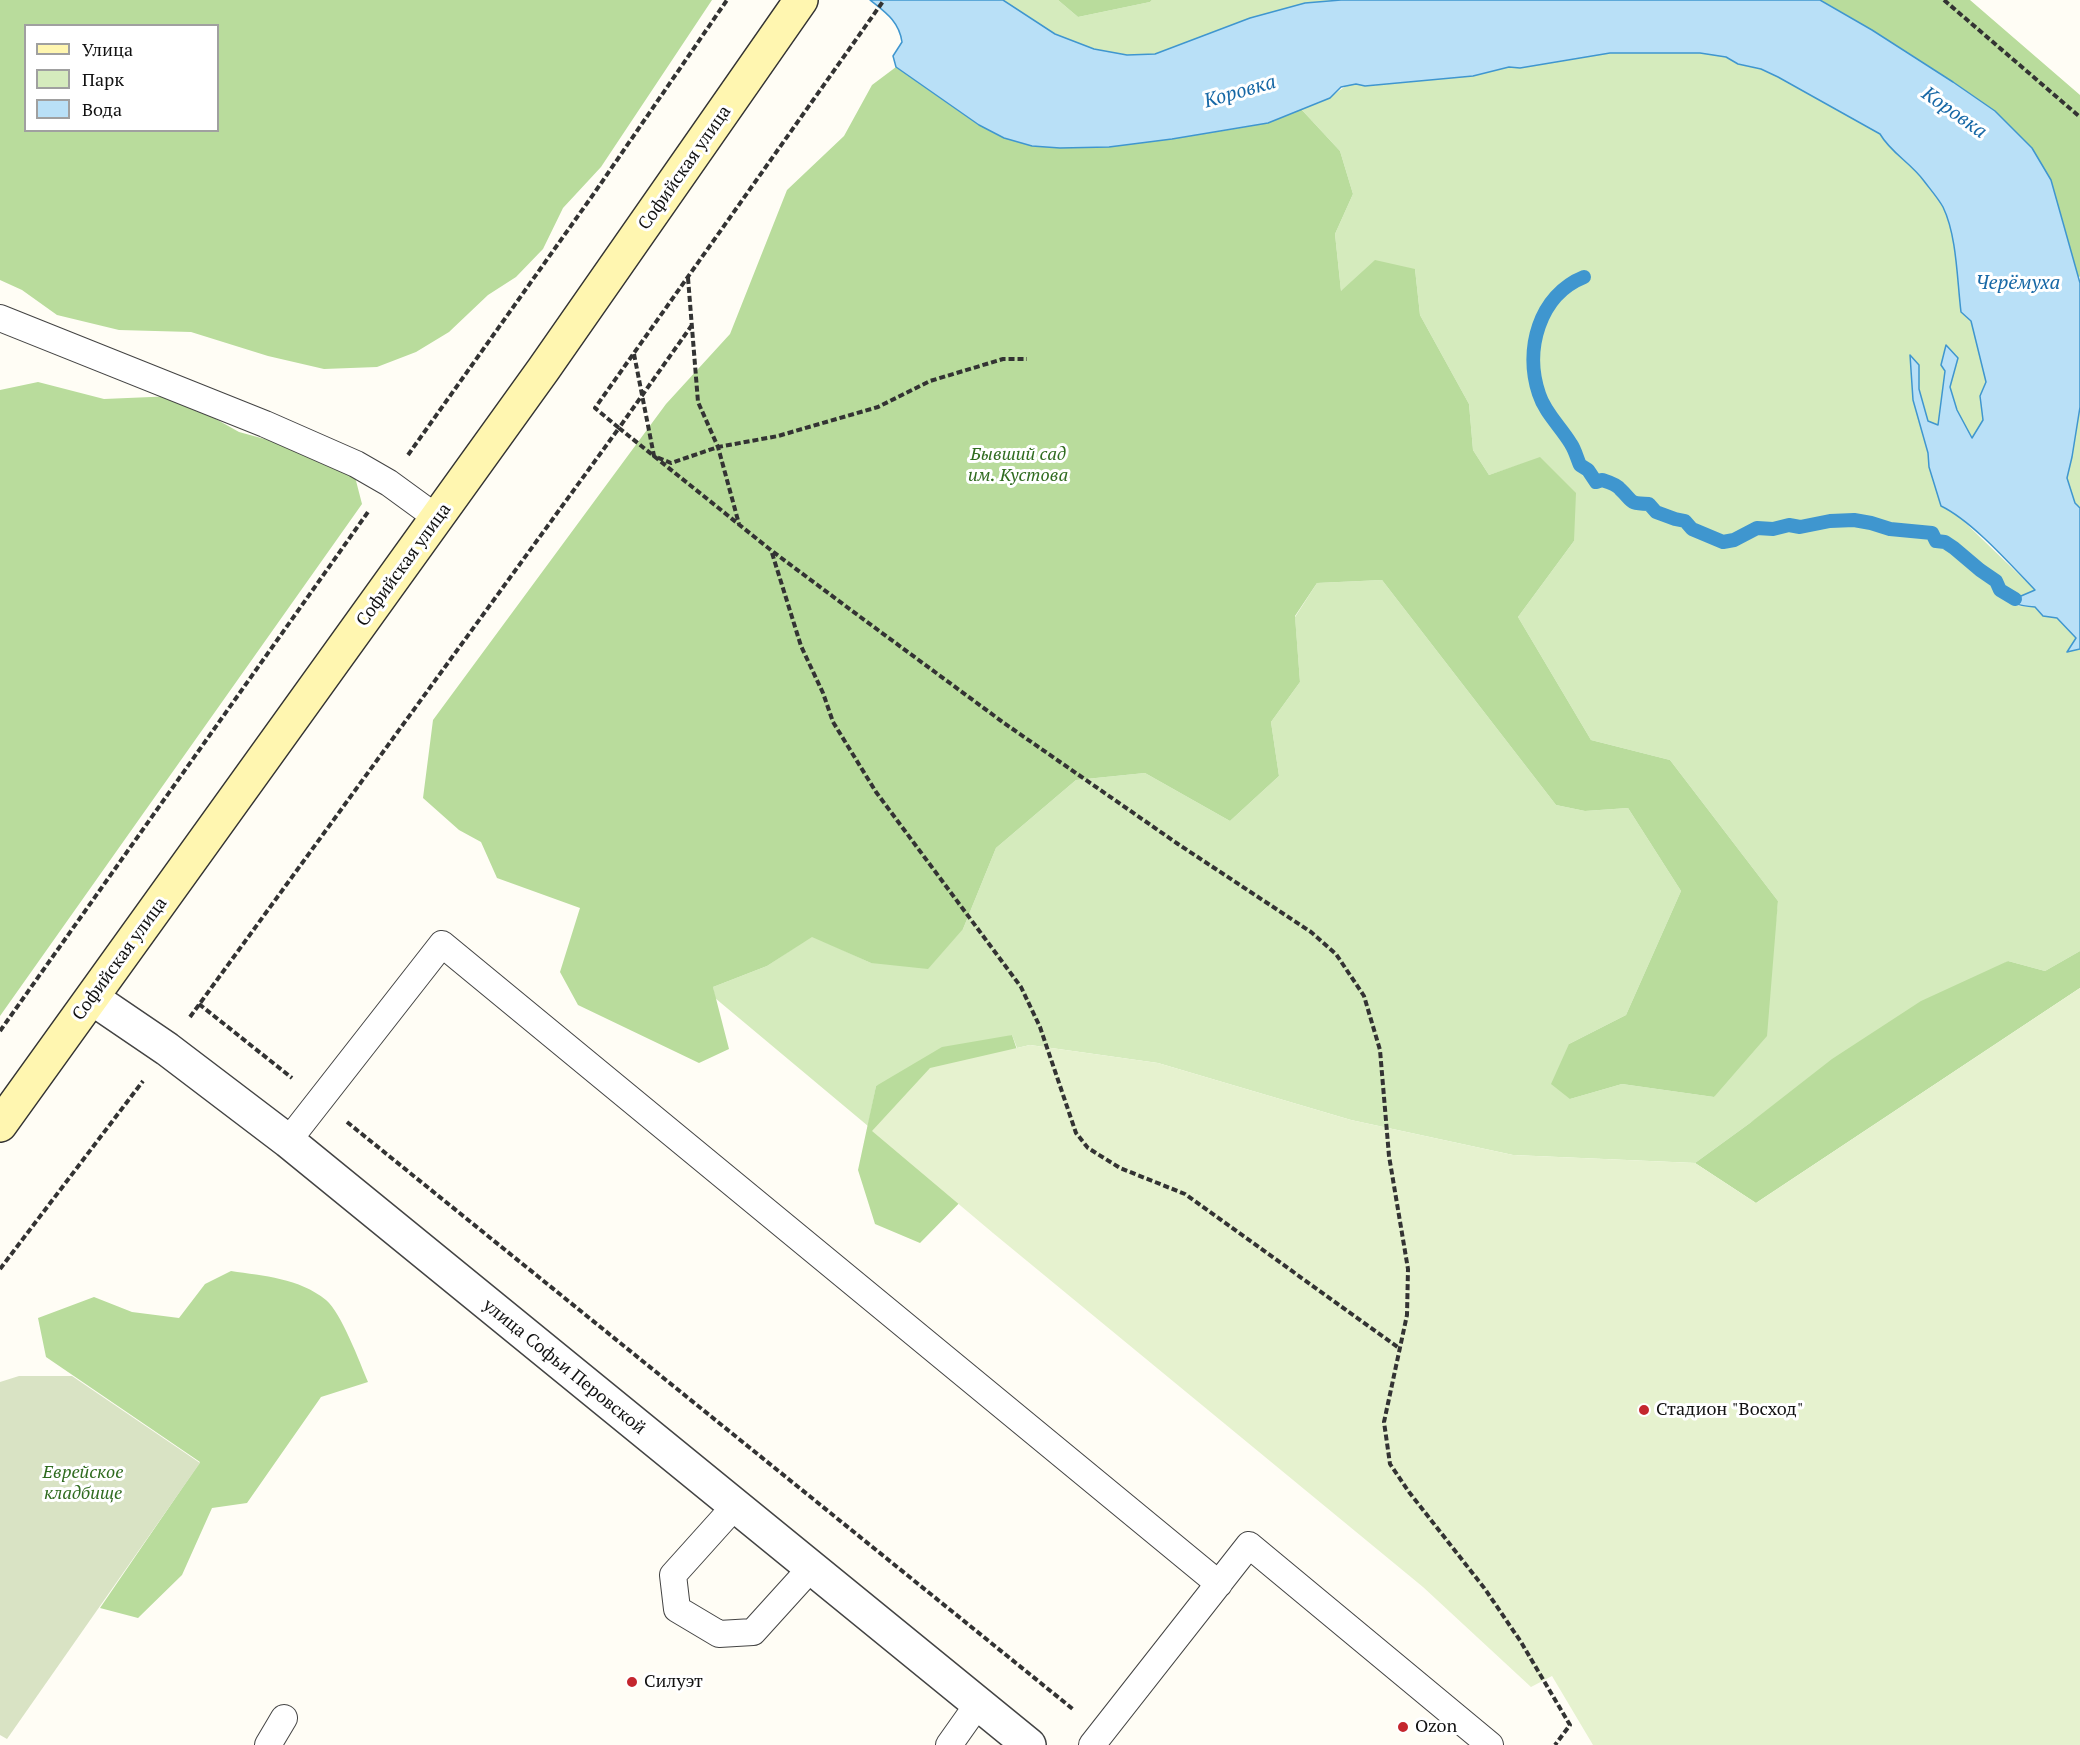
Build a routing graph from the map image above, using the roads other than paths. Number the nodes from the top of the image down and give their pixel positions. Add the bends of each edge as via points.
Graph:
1 (792, 13) edge
2 (0, 318) edge
3 (437, 518) junction
4 (93, 998) junction
5 (0, 1125) edge
6 (288, 1141) junction
7 (735, 1506) junction
8 (811, 1568) junction
9 (1219, 1584) junction
10 (978, 1704) junction
11 (284, 1718) dead end
12 (1097, 1739) edge
13 (268, 1745) edge
14 (949, 1745) edge
15 (1029, 1745) edge
16 (1490, 1745) edge

1 - 3 main road, Софийская улица via 644,229
2 - 3 lane via 356,464
3 - 4 main road, Софийская улица
4 - 5 main road, Софийская улица
4 - 6 street, улица Софьи Перовской
6 - 7 street, улица Софьи Перовской
6 - 9 lane via 442,944
7 - 8 street, улица Софьи Перовской
7 - 8 lane via 673,1575 677,1609 719,1634 753,1632
8 - 10 street, улица Софьи Перовской
9 - 12 lane
9 - 16 lane via 1249,1545
10 - 14 lane
10 - 15 street, улица Софьи Перовской
11 - 13 lane

